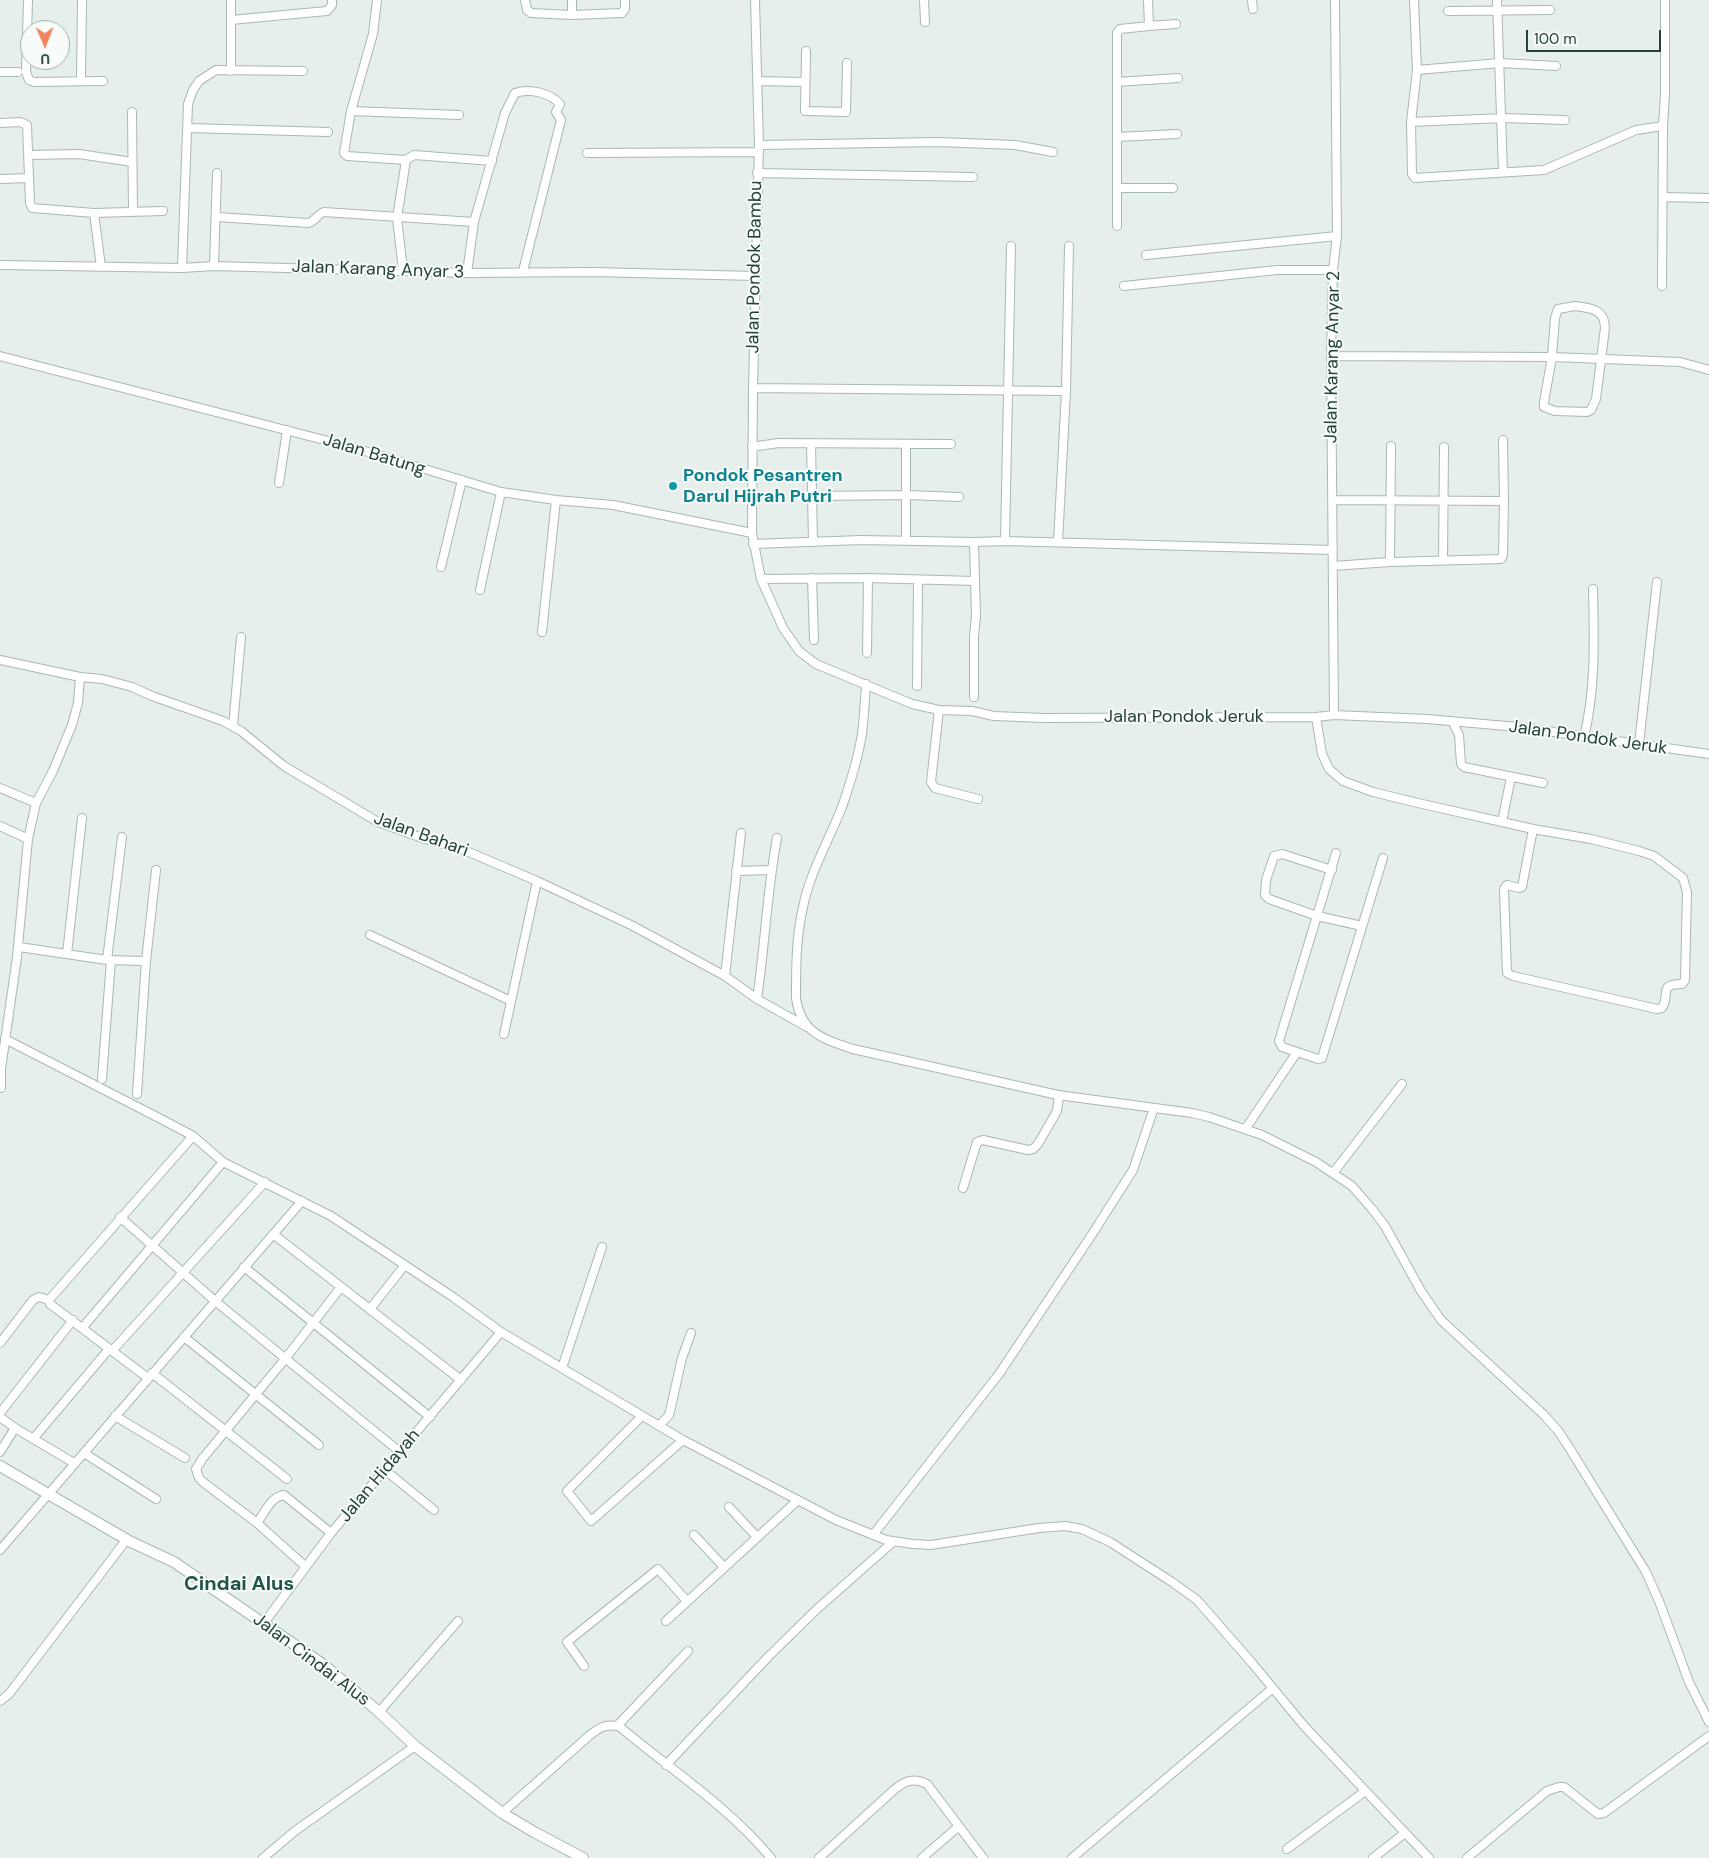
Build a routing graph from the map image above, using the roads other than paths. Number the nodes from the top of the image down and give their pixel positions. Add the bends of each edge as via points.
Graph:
1 (28, 0) edge
2 (82, 0) edge
3 (231, 0) edge
4 (332, 0) edge
5 (377, 0) edge
6 (524, 0) edge
7 (572, 0) edge
8 (625, 0) edge
9 (755, 0) edge
10 (924, 0) edge
11 (1148, 0) edge
12 (1252, 0) edge
13 (1335, 0) edge
14 (1414, 0) edge
15 (1497, 0) edge
16 (1665, 0) edge
17 (1253, 9) dead end
18 (1550, 10) dead end
19 (1448, 11) dead end
20 (1497, 11) junction
21 (572, 15) junction
22 (231, 20) junction
23 (925, 22) dead end
24 (1176, 24) dead end
25 (1149, 26) junction
26 (806, 51) dead end
27 (847, 63) dead end
28 (1500, 63) junction
29 (1556, 66) dead end
30 (1417, 70) junction
31 (231, 71) junction
32 (303, 71) dead end
33 (0, 72) edge
34 (18, 72) dead end
35 (1178, 78) dead end
36 (81, 80) junction
37 (104, 81) dead end
38 (757, 81) junction
39 (806, 82) junction
40 (1117, 82) junction
41 (351, 111) junction
42 (132, 112) dead end
43 (459, 115) dead end
44 (1502, 118) junction
45 (1565, 120) dead end
46 (1411, 122) junction
47 (0, 123) edge
48 (1663, 126) junction
49 (188, 128) junction
50 (328, 132) dead end
51 (1177, 134) dead end
52 (1117, 137) junction
53 (759, 149) junction
54 (1053, 152) dead end
55 (587, 153) dead end
56 (29, 155) junction
57 (406, 160) junction
58 (132, 162) junction
59 (492, 162) junction
60 (1504, 172) junction
61 (216, 173) dead end
62 (757, 173) junction
63 (973, 177) dead end
64 (29, 178) junction
65 (0, 179) edge
66 (1117, 188) junction
67 (1173, 188) dead end
68 (1663, 197) junction
69 (1709, 198) edge
70 (163, 211) dead end
71 (133, 212) junction
72 (94, 214) junction
73 (217, 216) junction
74 (397, 218) junction
75 (474, 222) junction
76 (1117, 226) dead end
77 (1337, 236) junction
78 (1011, 246) dead end
79 (1068, 246) dead end
80 (1146, 255) dead end
81 (0, 265) edge
82 (214, 266) junction
83 (101, 267) junction
84 (182, 268) junction
85 (403, 270) junction
86 (1333, 270) junction
87 (522, 271) junction
88 (467, 273) junction
89 (756, 276) junction
90 (1124, 286) dead end
91 (1662, 286) dead end
92 (0, 356) edge
93 (1331, 356) junction
94 (1552, 357) junction
95 (1601, 359) junction
96 (1709, 370) edge
97 (753, 388) junction
98 (1009, 390) junction
99 (1066, 391) junction
100 (287, 430) junction
101 (1503, 440) dead end
102 (811, 443) junction
103 (906, 444) junction
104 (951, 444) dead end
105 (1391, 446) dead end
106 (752, 447) junction
107 (1444, 447) dead end
108 (462, 480) junction
109 (279, 483) dead end
110 (501, 492) junction
111 (907, 495) junction
112 (813, 496) junction
113 (959, 497) dead end
114 (556, 500) junction
115 (1333, 500) junction
116 (1390, 500) junction
117 (1444, 501) junction
118 (1504, 501) junction
119 (752, 533) junction
120 (906, 541) junction
121 (1005, 541) junction
122 (813, 542) junction
123 (974, 542) junction
124 (1058, 542) junction
125 (753, 544) junction
126 (1333, 550) junction
127 (1443, 561) junction
128 (1390, 562) junction
129 (1333, 566) junction
130 (441, 567) dead end
131 (812, 578) junction
132 (868, 578) junction
133 (761, 579) junction
134 (918, 580) junction
135 (975, 581) junction
136 (1657, 582) dead end
137 (1593, 589) dead end
138 (480, 590) dead end
139 (542, 632) dead end
140 (241, 637) dead end
141 (814, 640) dead end
142 (867, 653) dead end
143 (0, 660) edge
144 (80, 677) junction
145 (866, 684) junction
146 (917, 686) dead end
147 (974, 697) dead end
148 (940, 710) junction
149 (1334, 715) junction
150 (1316, 717) junction
151 (1453, 723) junction
152 (233, 726) junction
153 (1584, 737) junction
154 (1639, 744) junction
155 (1709, 754) edge
156 (1511, 777) junction
157 (1543, 783) dead end
158 (0, 788) edge
159 (978, 799) dead end
160 (36, 803) junction
161 (82, 818) dead end
162 (1502, 822) junction
163 (0, 826) edge
164 (1533, 829) junction
165 (741, 833) dead end
166 (122, 837) dead end
167 (777, 838) dead end
168 (28, 839) junction
169 (1336, 853) dead end
170 (1383, 858) dead end
171 (156, 870) dead end
172 (771, 870) junction
173 (1332, 870) junction
174 (736, 871) junction
175 (537, 881) junction
176 (1317, 916) junction
177 (1362, 926) junction
178 (370, 935) dead end
179 (19, 946) junction
180 (67, 954) junction
181 (109, 960) junction
182 (146, 961) junction
183 (725, 976) junction
184 (757, 999) junction
185 (511, 1001) junction
186 (4, 1027) edge
187 (807, 1027) junction
188 (504, 1034) dead end
189 (6, 1039) junction
190 (1297, 1052) junction
191 (102, 1079) dead end
192 (1402, 1084) dead end
193 (1, 1088) edge
194 (137, 1094) dead end
195 (1059, 1096) junction
196 (0, 1097) edge
197 (1154, 1108) junction
198 (1246, 1128) junction
199 (193, 1136) junction
200 (223, 1162) junction
201 (1333, 1173) junction
202 (265, 1182) junction
203 (964, 1188) dead end
204 (302, 1201) junction
205 (120, 1218) junction
206 (273, 1234) junction
207 (152, 1246) junction
208 (602, 1247) dead end
209 (405, 1265) junction
210 (244, 1267) junction
211 (182, 1272) junction
212 (341, 1287) junction
213 (49, 1300) junction
214 (215, 1301) junction
215 (370, 1309) junction
216 (73, 1320) junction
217 (314, 1323) junction
218 (83, 1327) junction
219 (501, 1332) junction
220 (692, 1333) dead end
221 (184, 1337) junction
222 (0, 1343) edge
223 (111, 1350) junction
224 (285, 1359) junction
225 (562, 1368) junction
226 (150, 1376) junction
227 (461, 1380) junction
228 (256, 1394) junction
229 (0, 1413) edge
230 (115, 1416) junction
231 (642, 1416) junction
232 (0, 1417) edge
233 (430, 1417) junction
234 (659, 1426) junction
235 (15, 1428) junction
236 (226, 1431) junction
237 (33, 1438) junction
238 (683, 1440) junction
239 (319, 1445) dead end
240 (0, 1452) edge
241 (400, 1452) junction
242 (84, 1453) junction
243 (185, 1458) dead end
244 (74, 1463) junction
245 (0, 1466) edge
246 (385, 1470) junction
247 (287, 1479) dead end
248 (48, 1494) junction
249 (156, 1499) dead end
250 (798, 1500) junction
251 (729, 1507) dead end
252 (434, 1510) dead end
253 (257, 1523) junction
254 (331, 1533) junction
255 (694, 1535) dead end
256 (873, 1535) junction
257 (757, 1537) junction
258 (127, 1539) junction
259 (894, 1542) junction
260 (0, 1550) edge
261 (306, 1567) junction
262 (724, 1567) junction
263 (687, 1601) junction
264 (666, 1620) dead end
265 (458, 1621) dead end
266 (264, 1623) junction
267 (688, 1651) dead end
268 (584, 1666) dead end
269 (1273, 1688) junction
270 (0, 1701) edge
271 (379, 1712) junction
272 (1709, 1722) edge
273 (617, 1726) junction
274 (1709, 1736) edge
275 (415, 1746) junction
276 (666, 1765) junction
277 (1364, 1792) junction
278 (502, 1813) junction
279 (958, 1827) junction
280 (1405, 1833) junction
281 (1287, 1849) dead end
282 (263, 1858) edge
283 (583, 1858) edge
284 (771, 1858) edge
285 (819, 1858) edge
286 (922, 1858) edge
287 (983, 1858) edge
288 (1072, 1858) edge
289 (1373, 1858) edge
290 (1429, 1858) edge
291 (1468, 1858) edge

1 - 36 street via 26,72 29,80
2 - 36 street
3 - 22 street
4 - 22 street via 330,8 323,12
5 - 41 street via 373,34
6 - 21 street via 531,13
7 - 21 street
8 - 21 street via 622,13
9 - 38 street, Jalan Pondok Bambu
10 - 23 street
11 - 25 street
12 - 17 street
13 - 77 street, Jalan Karang Anyar 2
14 - 30 street
15 - 20 street
16 - 48 street
18 - 20 street
19 - 20 street
20 - 28 street
22 - 31 street
24 - 25 street
25 - 40 street via 1118,31
26 - 39 street
27 - 39 street via 846,112 805,111
28 - 29 street
28 - 30 street
28 - 44 street
30 - 46 street
31 - 32 street
31 - 49 street via 216,70 193,90 188,104
33 - 34 street
35 - 40 street
36 - 37 street
38 - 39 street
38 - 53 street, Jalan Pondok Bambu
40 - 52 street
41 - 43 street
41 - 57 street via 344,153 347,156
42 - 58 street
44 - 45 street
44 - 46 street
44 - 60 street
46 - 60 street via 1412,174 1415,178
47 - 56 street via 26,124
48 - 60 street via 1636,130 1544,170
48 - 68 street
49 - 50 street
49 - 84 street
51 - 52 street
52 - 66 street
53 - 54 street via 938,142 1015,144
53 - 55 street
53 - 62 street, Jalan Pondok Bambu
56 - 58 street via 79,154
56 - 64 street
57 - 59 street via 414,155
57 - 74 street
58 - 71 street
59 - 75 street
59 - 87 street via 505,113 515,93 524,90 555,98 560,104 556,112 561,120
61 - 73 street
62 - 63 street
62 - 89 street, Jalan Pondok Bambu
64 - 65 street
64 - 72 street via 32,208
66 - 67 street
66 - 76 street
68 - 69 street
68 - 91 street
70 - 71 street
71 - 72 street
72 - 83 street
73 - 74 street via 308,223 324,212
73 - 82 street
74 - 75 street
74 - 85 street
75 - 88 street
77 - 80 street
77 - 86 street, Jalan Karang Anyar 2
78 - 98 street
79 - 99 street
81 - 83 street, Jalan Karang Anyar 3
82 - 84 street, Jalan Karang Anyar 3
82 - 85 street, Jalan Karang Anyar 3
83 - 84 street, Jalan Karang Anyar 3
85 - 88 street, Jalan Karang Anyar 3
86 - 90 street via 1277,270
86 - 93 street, Jalan Karang Anyar 2
87 - 88 street, Jalan Karang Anyar 3
87 - 89 street, Jalan Karang Anyar 3
89 - 97 street, Jalan Pondok Bambu
92 - 100 street, Jalan Batung
93 - 94 street
93 - 115 street, Jalan Karang Anyar 2
94 - 95 street
94 - 95 street via 1556,312 1575,306 1596,310 1603,316
94 - 95 street via 1544,407 1555,411 1591,410 1596,399
95 - 96 street via 1680,362
97 - 98 street
97 - 106 street, Jalan Pondok Bambu
98 - 99 street
98 - 121 street
99 - 124 street
100 - 108 street, Jalan Batung
100 - 109 street
101 - 118 street
102 - 103 street
102 - 106 street
102 - 112 street
103 - 104 street
103 - 111 street
105 - 116 street
106 - 119 street, Jalan Pondok Bambu
107 - 117 street
108 - 110 street, Jalan Batung
108 - 130 street
110 - 114 street, Jalan Batung
110 - 138 street
111 - 112 street
111 - 113 street
111 - 120 street
112 - 122 street
114 - 119 street, Jalan Batung via 612,505
114 - 139 street
115 - 116 street
115 - 126 street, Jalan Karang Anyar 2
116 - 117 street
116 - 128 street
117 - 118 street
117 - 127 street
118 - 127 street via 1501,560
119 - 125 street, Jalan Pondok Jeruk
120 - 122 street
120 - 123 street
121 - 123 street
121 - 124 street
122 - 125 street
123 - 135 street
124 - 126 street
125 - 133 street, Jalan Pondok Jeruk
126 - 129 street, Jalan Karang Anyar 2
127 - 128 street
128 - 129 street
129 - 149 street, Jalan Karang Anyar 2
131 - 132 street
131 - 133 street
131 - 141 street
132 - 134 street
132 - 142 street
133 - 145 street, Jalan Pondok Jeruk via 782,628 799,651 816,664
134 - 135 street
134 - 146 street
135 - 147 street
136 - 154 street
137 - 153 street via 1594,651 1590,715
140 - 152 street
143 - 144 street, Jalan Bahari
144 - 152 street, Jalan Bahari via 132,687
144 - 160 street via 72,725
145 - 148 street, Jalan Pondok Jeruk via 912,704
145 - 187 street via 862,735 851,775 800,918 796,998
148 - 150 street, Jalan Pondok Jeruk via 1044,718
148 - 159 street via 931,782 935,788
149 - 150 street, Jalan Pondok Jeruk
149 - 151 street, Jalan Pondok Jeruk
150 - 162 street via 1322,754 1329,770 1343,781 1373,792
151 - 153 street, Jalan Pondok Jeruk via 1518,727
151 - 156 street via 1459,735 1461,764 1472,770
152 - 175 street, Jalan Bahari via 284,766 378,822 464,850
153 - 154 street, Jalan Pondok Jeruk
154 - 155 street, Jalan Pondok Jeruk
156 - 157 street
156 - 162 street
158 - 160 street
160 - 168 street
161 - 180 street
162 - 164 street
163 - 168 street
164 - 164 street via 1591,839 1654,856 1683,878 1687,892 1685,980 1682,984 1668,986 1662,1008 1507,973 1504,889 1506,885 1522,887
165 - 174 street
166 - 181 street
167 - 172 street
168 - 179 street
169 - 173 street
170 - 177 street
171 - 182 street
172 - 174 street
172 - 184 street
173 - 176 street
173 - 176 street via 1282,854 1274,856 1264,890 1269,899
174 - 183 street
175 - 183 street, Jalan Bahari via 633,926
175 - 185 street
176 - 177 street
176 - 190 street via 1279,1041 1282,1047
177 - 190 street via 1322,1058
178 - 185 street
179 - 180 street
179 - 186 street
180 - 181 street
181 - 182 street
181 - 191 street
182 - 194 street
183 - 184 street, Jalan Bahari
184 - 187 street, Jalan Bahari
185 - 188 street
186 - 189 street
187 - 195 street, Jalan Bahari via 820,1037 853,1049
189 - 193 street
189 - 199 street
190 - 198 street
192 - 201 street
193 - 196 street
195 - 197 street, Jalan Bahari
195 - 203 street via 1057,1110 1034,1149 983,1140 977,1142
197 - 198 street, Jalan Bahari via 1210,1116
197 - 256 street via 1133,1170 1091,1236 999,1374
198 - 201 street, Jalan Bahari
199 - 200 street
199 - 205 street
200 - 202 street
200 - 207 street
201 - 272 street, Jalan Bahari via 1352,1186 1372,1209 1441,1320 1544,1415 1570,1449 1646,1572 1689,1682
202 - 204 street
202 - 211 street
204 - 206 street
204 - 209 street via 331,1216
205 - 207 street
205 - 213 street
206 - 210 street
206 - 212 street
207 - 211 street
207 - 218 street
208 - 225 street
209 - 215 street
209 - 219 street
210 - 214 street
210 - 217 street
211 - 214 street
211 - 223 street
212 - 215 street
212 - 217 street
213 - 216 street
213 - 222 street via 39,1297 33,1300
214 - 221 street
214 - 224 street
215 - 227 street
216 - 218 street
216 - 229 street
217 - 224 street
217 - 233 street
218 - 223 street
219 - 225 street
219 - 227 street, Jalan Hidayah
220 - 234 street via 682,1358 669,1414
221 - 226 street
221 - 228 street
223 - 226 street
223 - 237 street
224 - 228 street
224 - 241 street
225 - 231 street
226 - 230 street
226 - 236 street
227 - 233 street, Jalan Hidayah
228 - 236 street
228 - 239 street
230 - 242 street
230 - 243 street
231 - 234 street
231 - 238 street via 567,1491 591,1521
232 - 235 street
233 - 241 street, Jalan Hidayah
234 - 238 street
235 - 237 street
235 - 240 street
236 - 247 street
236 - 253 street via 197,1465 196,1472 203,1482
237 - 244 street
238 - 250 street
241 - 246 street, Jalan Hidayah
242 - 244 street
242 - 249 street
244 - 248 street
245 - 248 street, Jalan Cindai Alus
246 - 252 street
246 - 254 street, Jalan Hidayah
248 - 258 street, Jalan Cindai Alus
248 - 260 street
250 - 256 street
250 - 257 street
251 - 257 street
253 - 254 street via 272,1500 284,1495
253 - 261 street
254 - 261 street, Jalan Hidayah
255 - 262 street
256 - 259 street
257 - 262 street
258 - 266 street, Jalan Cindai Alus via 174,1562
258 - 270 street via 9,1694
259 - 269 street via 931,1545 1054,1526 1082,1529 1110,1542 1197,1600
259 - 276 street via 817,1609
261 - 266 street, Jalan Hidayah
262 - 263 street
263 - 264 street
263 - 268 street via 658,1569 567,1642
265 - 271 street
266 - 271 street, Jalan Cindai Alus via 324,1665
267 - 273 street
269 - 277 street
269 - 288 street
271 - 275 street, Jalan Cindai Alus
273 - 276 street
273 - 278 street via 596,1730
274 - 291 street via 1604,1813 1598,1814 1564,1788 1547,1791
275 - 278 street, Jalan Cindai Alus
275 - 282 street
276 - 284 street via 741,1824
277 - 280 street
277 - 281 street
278 - 283 street, Jalan Cindai Alus
279 - 285 street via 927,1784 909,1780 894,1789
279 - 286 street
279 - 287 street
280 - 289 street
280 - 290 street

